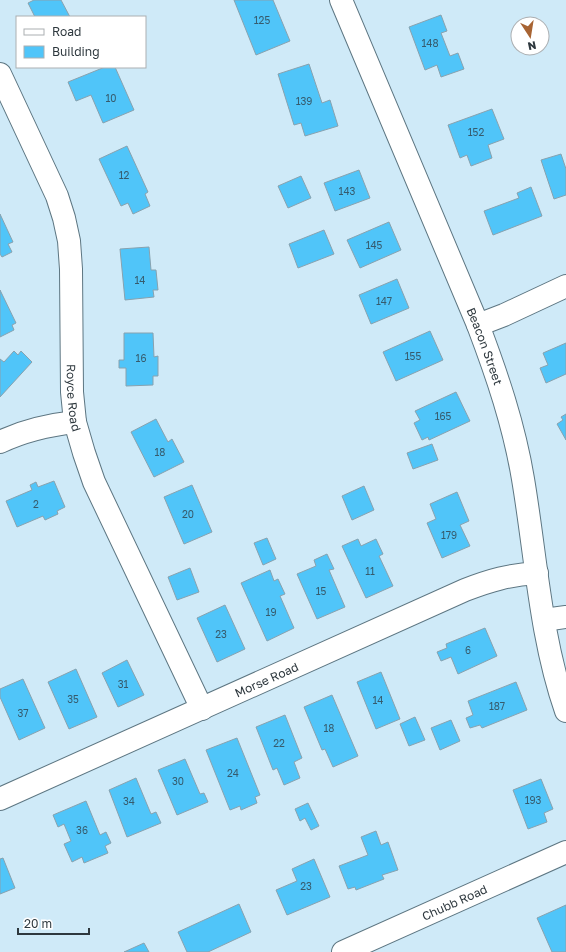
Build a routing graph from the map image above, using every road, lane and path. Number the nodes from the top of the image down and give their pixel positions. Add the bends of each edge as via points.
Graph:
1 (341, 0) edge
2 (0, 74) edge
3 (566, 286) edge
4 (478, 325) junction
5 (75, 422) junction
6 (0, 442) edge
7 (537, 572) junction
8 (566, 617) edge
9 (544, 620) junction
10 (202, 709) junction
11 (566, 711) edge
12 (0, 799) edge
13 (566, 852) edge
14 (343, 952) edge

1 - 4 street, Beacon Street
2 - 5 street, Royce Road via 57,196 69,241 72,392
3 - 4 street via 504,316
4 - 7 street, Beacon Street via 504,398 516,444
5 - 6 street via 29,430
5 - 10 street, Royce Road via 94,482
7 - 9 street, Beacon Street
7 - 10 street, Morse Road via 491,580 465,590
8 - 9 street
9 - 11 street, Beacon Street
10 - 12 street, Morse Road
13 - 14 street, Chubb Road

